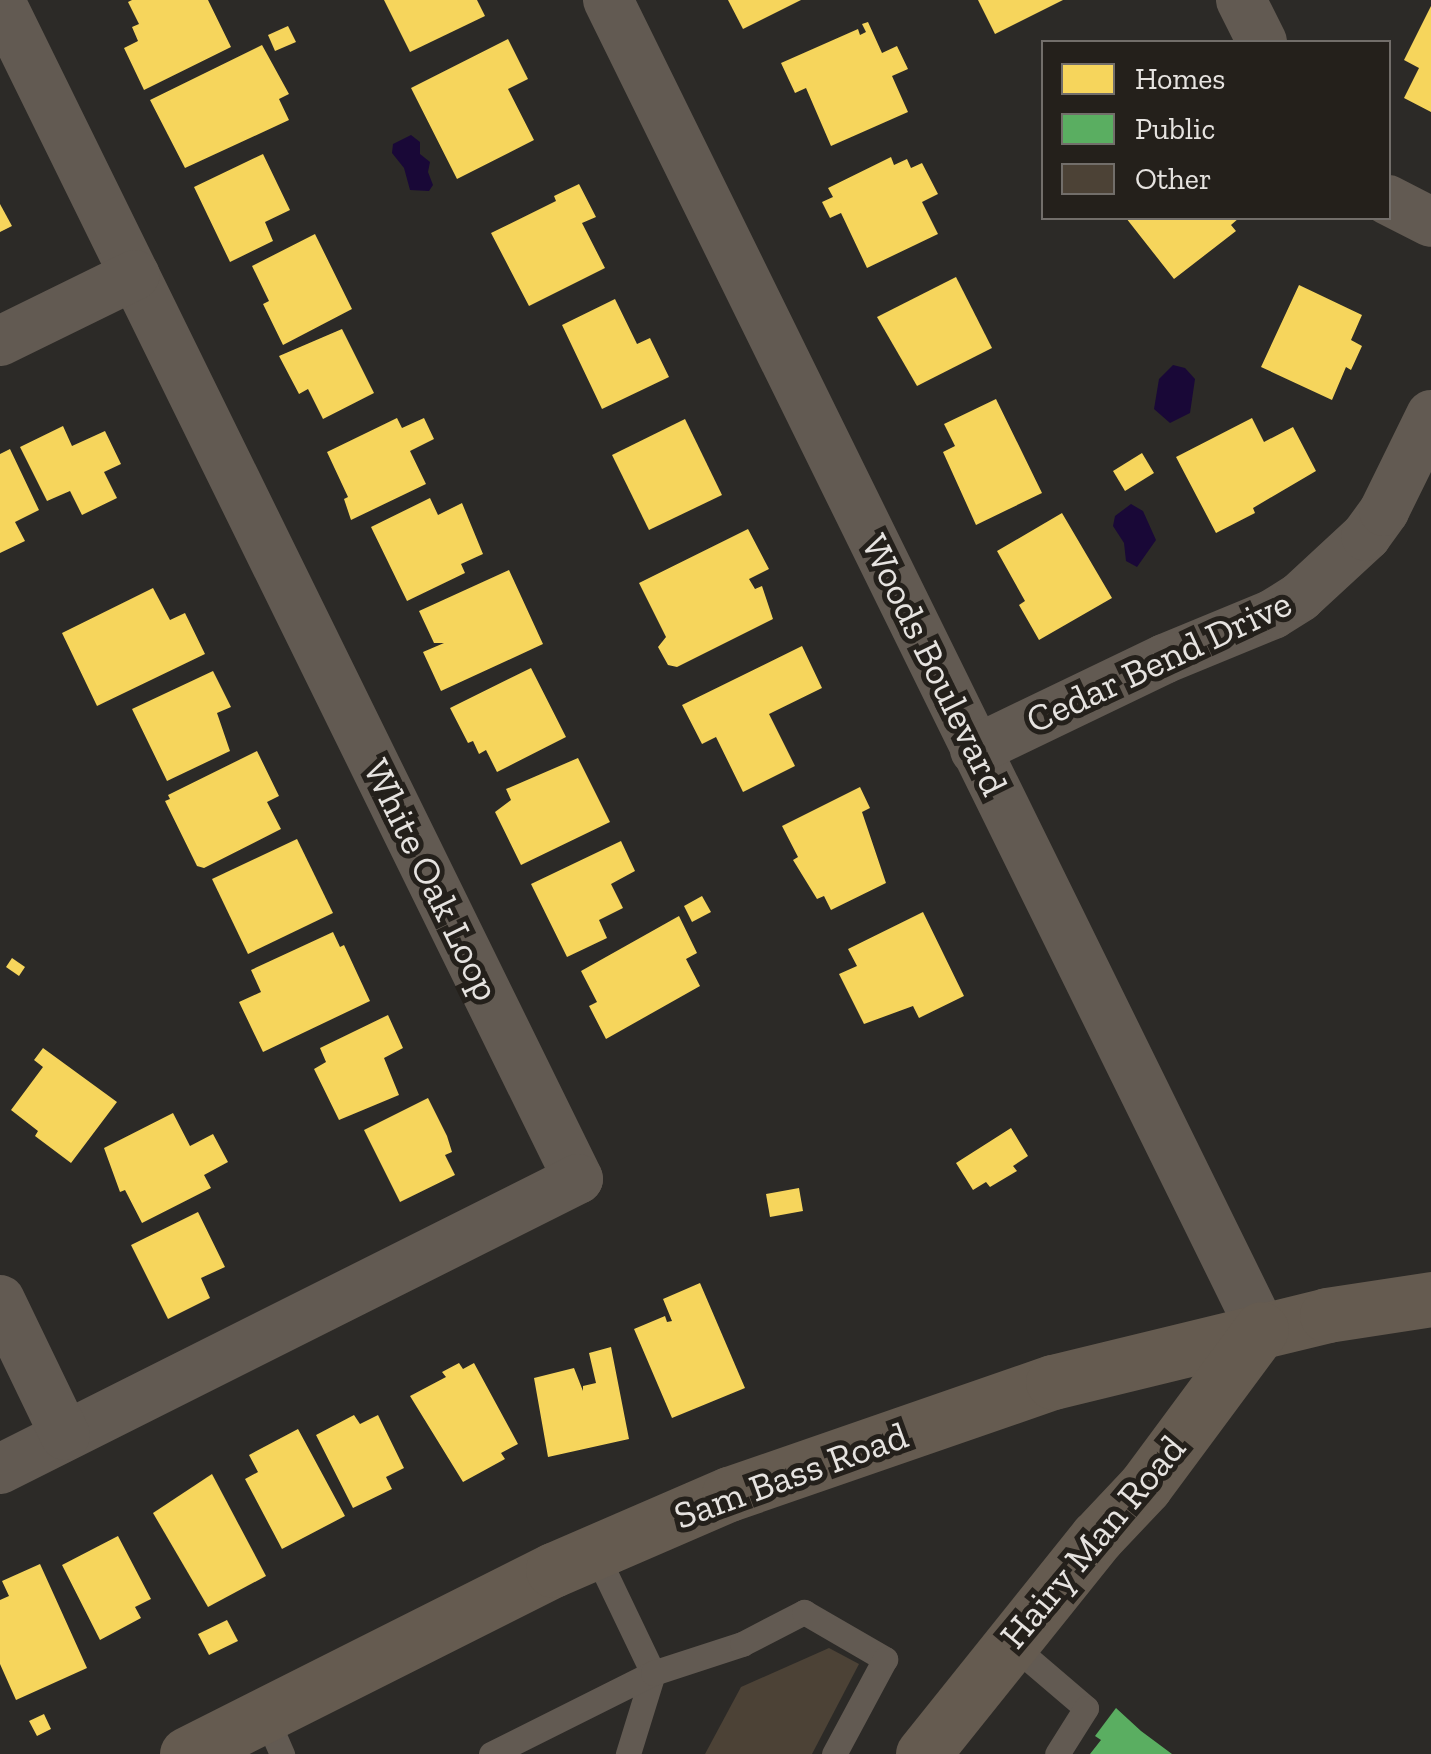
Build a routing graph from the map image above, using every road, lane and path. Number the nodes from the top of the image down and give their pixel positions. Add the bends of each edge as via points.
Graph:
1 (608, 0) edge
2 (1241, 0) edge
3 (0, 1) edge
4 (1261, 40) edge
5 (1391, 202) edge
6 (1431, 222) edge
7 (134, 275) junction
8 (0, 342) edge
9 (1431, 415) edge
10 (975, 750) junction
11 (1431, 1299) edge
12 (0, 1300) edge
13 (1260, 1330) junction
14 (65, 1435) junction
15 (0, 1468) edge
16 (595, 1552) junction
17 (1010, 1643) junction
18 (654, 1672) junction
19 (273, 1734) edge
20 (188, 1754) edge
21 (491, 1754) edge
22 (628, 1754) edge
23 (834, 1754) edge
24 (924, 1754) edge
25 (1057, 1754) edge

1 - 10 street, Woods Boulevard
2 - 4 street
3 - 7 street, White Oak Loop
5 - 6 street
7 - 8 street
7 - 14 street, White Oak Loop via 578,1179
9 - 10 street, Cedar Bend Drive via 1384,511 1300,597
10 - 13 street, Woods Boulevard
11 - 13 main road, Sam Bass Road
12 - 14 street
13 - 16 main road, Sam Bass Road via 1053,1382 730,1494
13 - 17 main road, Hairy Man Road via 1145,1486
14 - 15 street, White Oak Loop
16 - 18 lane
16 - 19 main road, Sam Bass Road
17 - 24 main road, Hairy Man Road
17 - 25 lane via 1086,1708
18 - 21 lane
18 - 22 lane
18 - 23 lane via 742,1644 804,1612 885,1659
19 - 20 main road, Sam Bass Road

